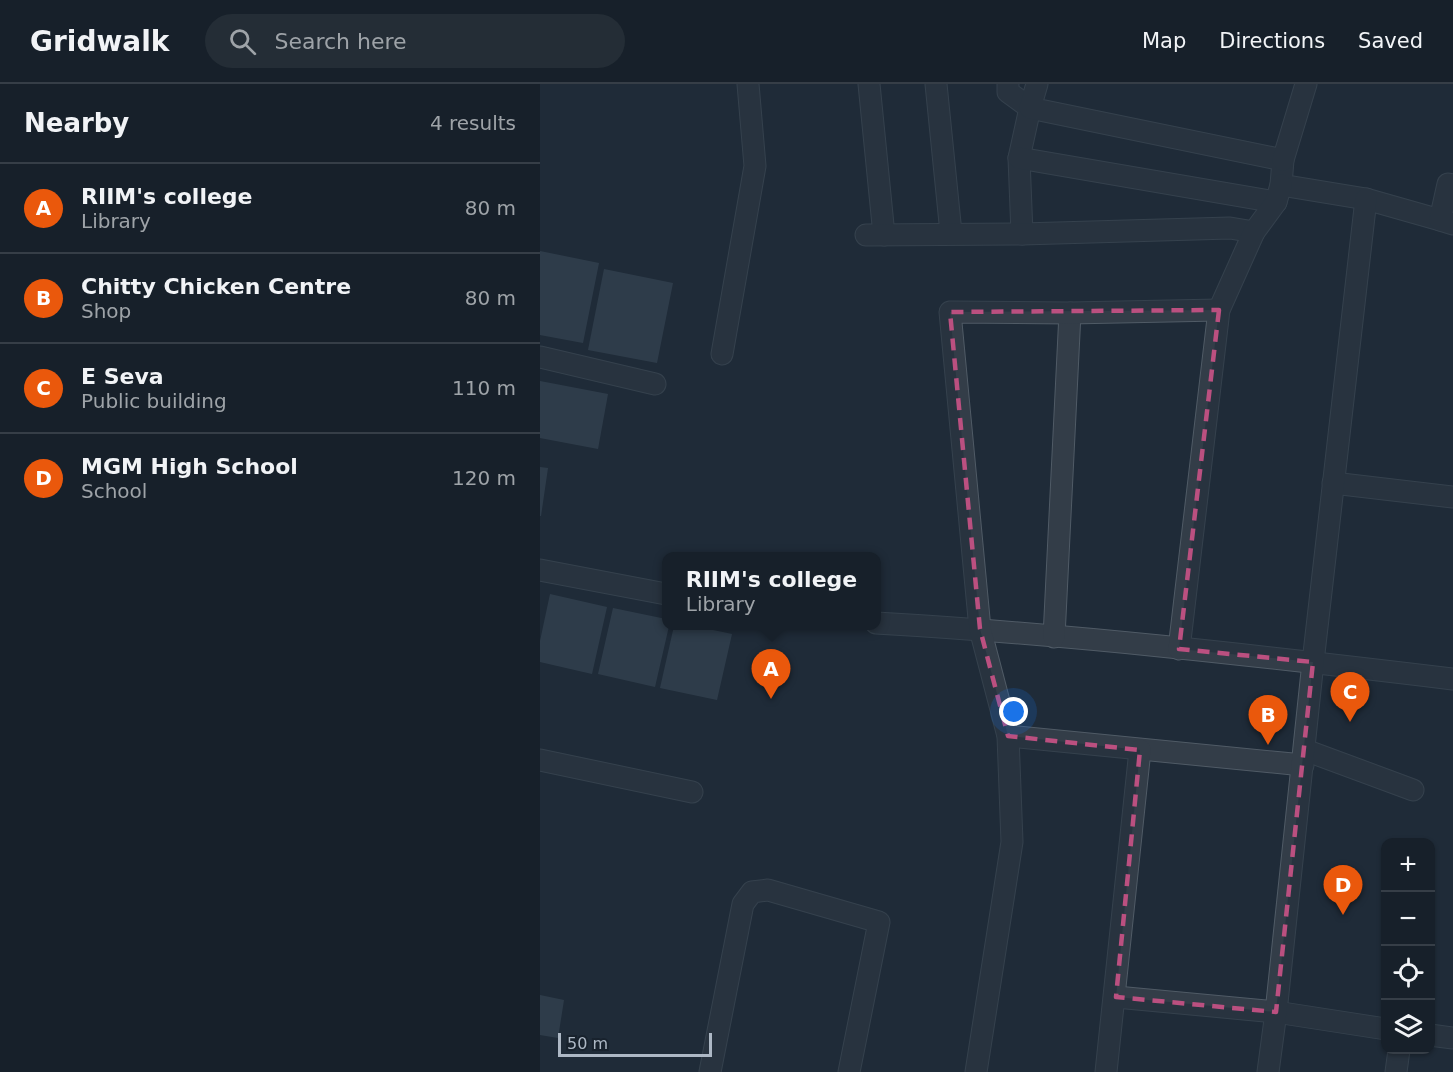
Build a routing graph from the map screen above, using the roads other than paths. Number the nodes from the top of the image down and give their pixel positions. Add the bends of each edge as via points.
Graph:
1 (747, 84) edge
2 (869, 84) edge
3 (936, 84) edge
4 (1008, 84) edge
5 (1037, 84) edge
6 (1306, 84) edge
7 (1030, 108) junction
8 (1018, 158) junction
9 (1283, 160) junction
10 (1453, 184) edge
11 (1278, 194) junction
12 (1366, 199) junction
13 (1447, 222) edge
14 (1254, 232) junction
15 (951, 233) junction
16 (1022, 234) junction
17 (1220, 310) junction
18 (1070, 313) junction
19 (722, 354) dead end
20 (540, 357) edge
21 (655, 384) dead end
22 (1333, 483) junction
23 (1453, 497) edge
24 (540, 570) edge
25 (662, 593) edge
26 (881, 623) edge
27 (980, 629) junction
28 (1054, 637) junction
29 (1179, 649) junction
30 (1313, 662) junction
31 (1453, 679) edge
32 (1008, 736) junction
33 (1140, 750) junction
34 (1304, 758) junction
35 (540, 760) edge
36 (1413, 789) dead end
37 (692, 792) dead end
38 (1116, 997) junction
39 (1276, 1012) junction
40 (1381, 1028) edge
41 (1435, 1036) edge
42 (1453, 1038) edge
43 (1398, 1054) edge
44 (710, 1072) edge
45 (849, 1072) edge
46 (976, 1072) edge
47 (1106, 1072) edge
48 (1268, 1072) edge
49 (1396, 1072) edge

1 - 19 street via 755,166
2 - 15 street via 875,235
3 - 15 street
4 - 7 street via 1008,92
5 - 7 street
6 - 9 street
7 - 8 street
7 - 9 street
8 - 11 street
8 - 16 street
9 - 11 street
10 - 13 street via 1448,184
11 - 12 street
11 - 14 street
12 - 13 street
12 - 22 street
14 - 16 street via 1230,228
14 - 17 street
15 - 16 street
17 - 18 street
17 - 29 street
18 - 27 street via 950,312
18 - 28 street
20 - 21 street
22 - 23 street
22 - 30 street
24 - 25 street
26 - 27 street
27 - 28 street
27 - 32 street
28 - 29 street
29 - 30 street
30 - 31 street
30 - 34 street
32 - 33 street
32 - 46 street via 1012,842
33 - 34 street
33 - 38 street
34 - 36 street
34 - 39 street
35 - 37 street
38 - 39 street
38 - 47 street
39 - 40 street
39 - 48 street
41 - 42 street
43 - 49 street
44 - 45 street via 743,904 752,892 768,891 879,922

